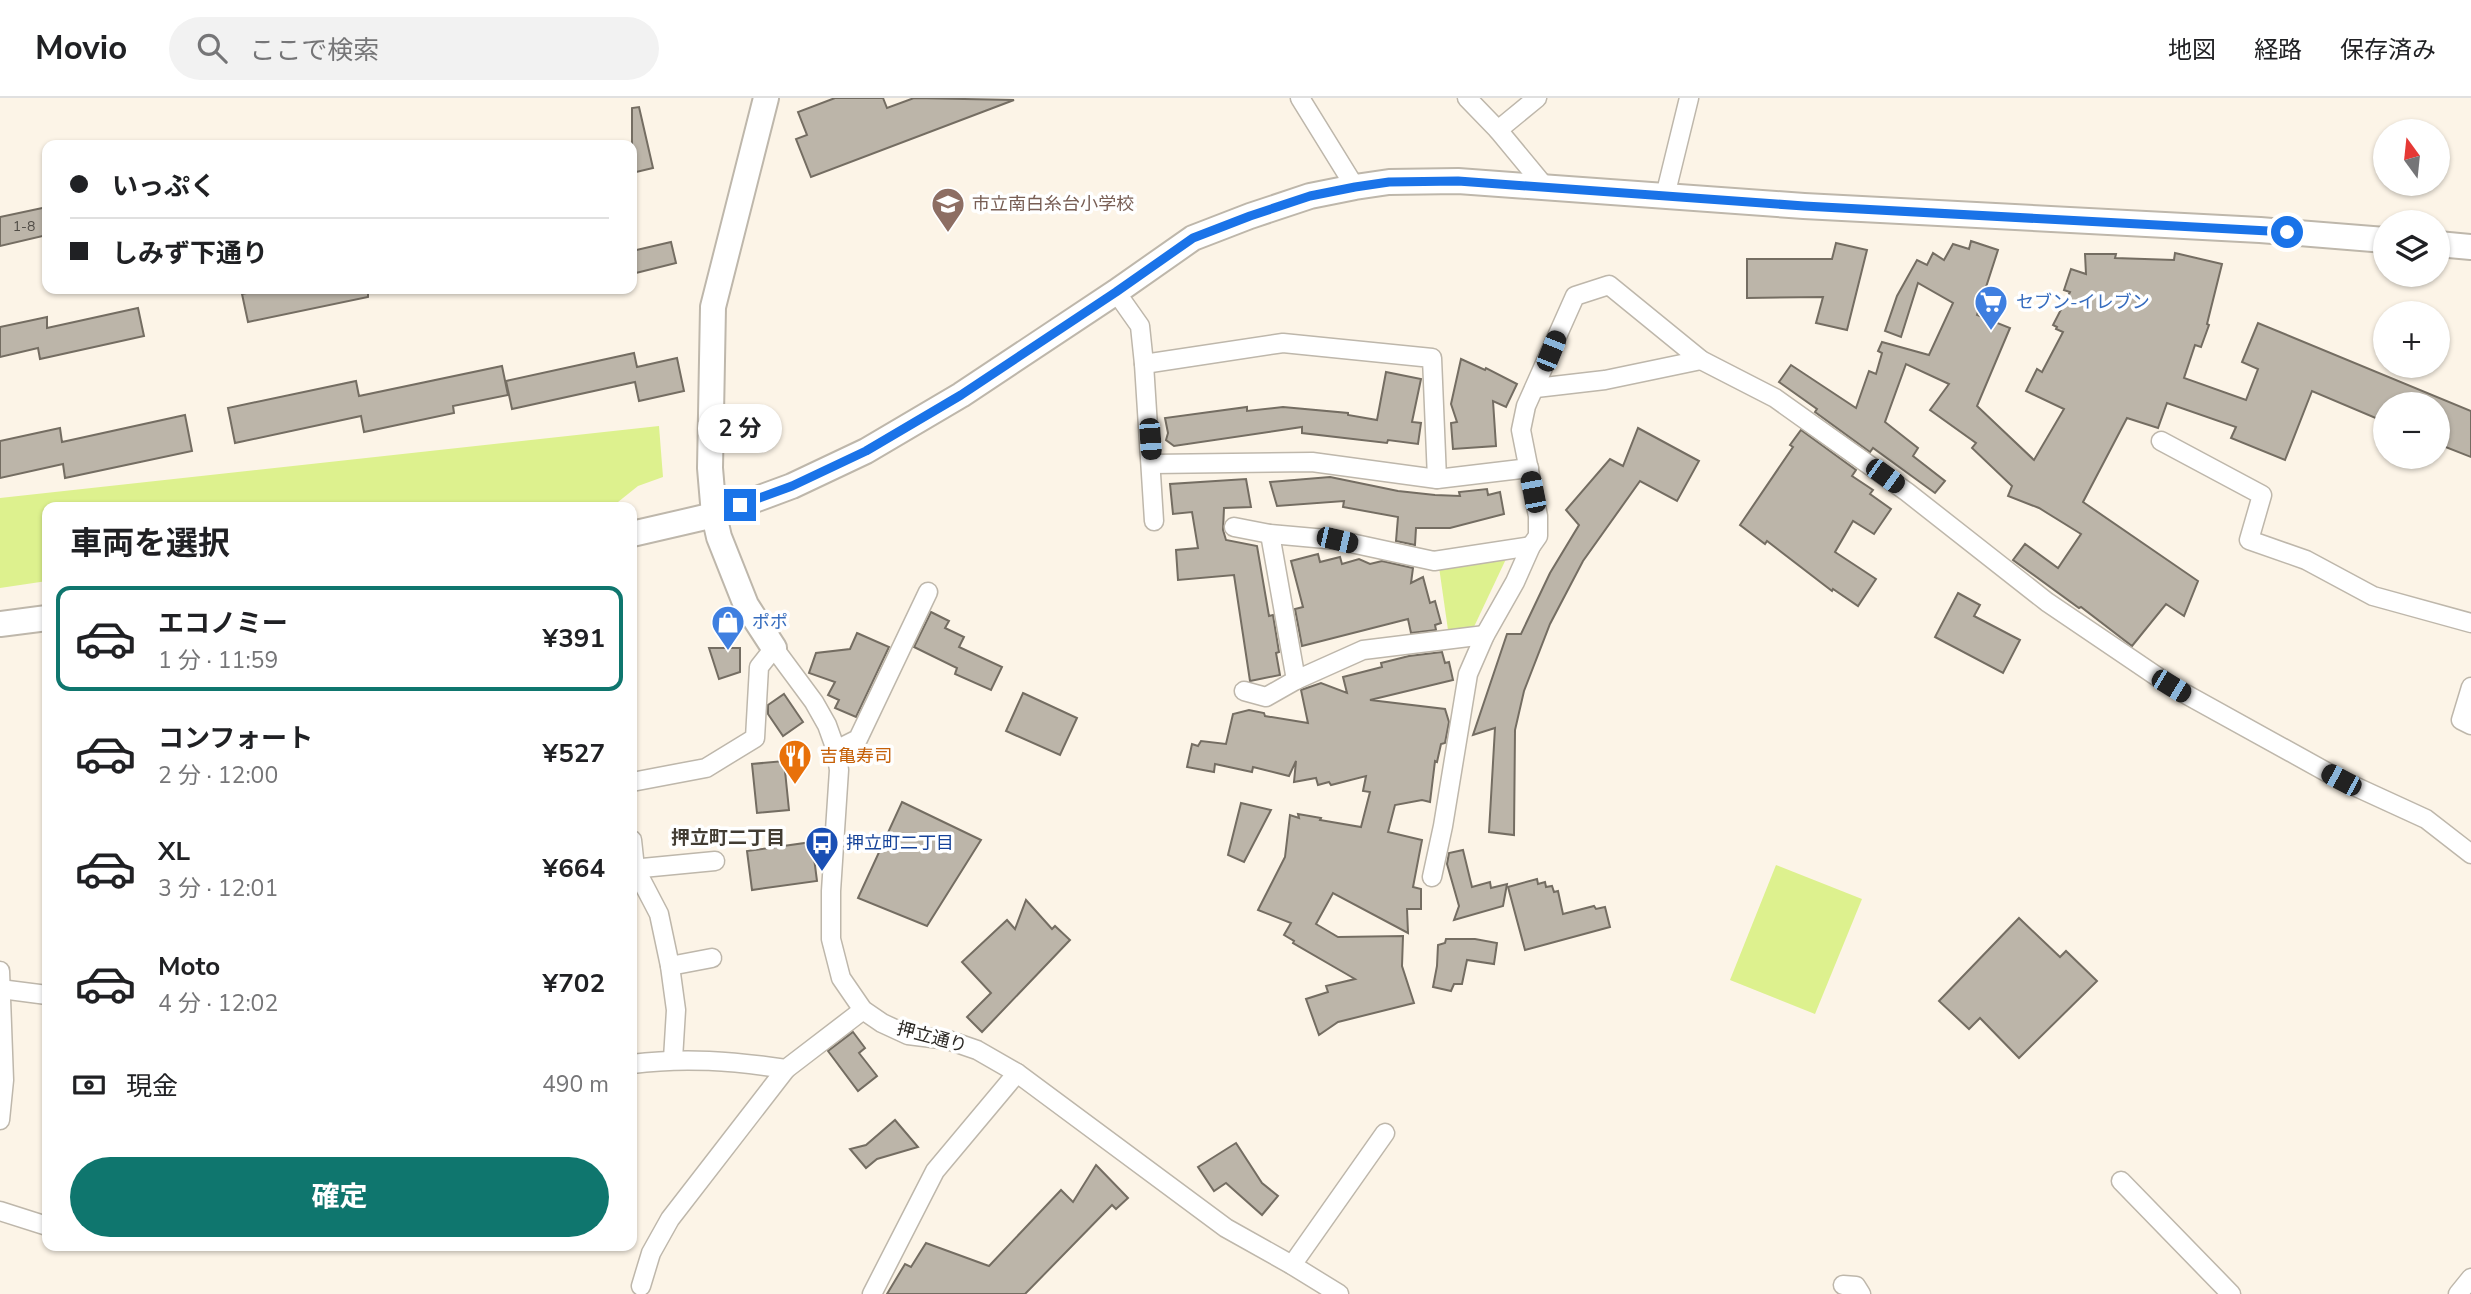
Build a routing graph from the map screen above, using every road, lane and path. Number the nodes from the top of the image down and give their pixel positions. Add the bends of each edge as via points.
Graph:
1 (765, 98) edge
2 (1300, 98) edge
3 (1467, 98) edge
4 (1538, 98) edge
5 (1689, 98) edge
6 (1498, 130) junction
7 (1355, 187) junction
8 (1546, 188) junction
9 (1665, 196) junction
10 (2373, 239) edge
11 (2450, 245) edge
12 (2471, 247) edge
13 (1116, 292) junction
14 (1701, 360) junction
15 (1144, 364) junction
16 (1536, 388) junction
17 (2161, 441) dead end
18 (1152, 464) junction
19 (1529, 468) junction
20 (1437, 479) junction
21 (714, 515) junction
22 (1154, 521) dead end
23 (1234, 527) dead end
24 (637, 533) edge
25 (1270, 534) junction
26 (1531, 546) junction
27 (928, 592) dead end
28 (42, 619) edge
29 (2471, 623) edge
30 (0, 624) edge
31 (1485, 635) junction
32 (774, 648) junction
33 (1296, 680) junction
34 (2471, 687) edge
35 (1244, 691) dead end
36 (2471, 725) edge
37 (836, 750) junction
38 (637, 781) edge
39 (2471, 854) edge
40 (715, 861) dead end
41 (637, 869) edge
42 (637, 874) edge
43 (1432, 877) dead end
44 (712, 958) dead end
45 (670, 966) junction
46 (1, 983) edge
47 (42, 994) edge
48 (863, 1010) junction
49 (673, 1059) junction
50 (637, 1063) edge
51 (786, 1069) junction
52 (1017, 1073) junction
53 (0, 1120) edge
54 (1385, 1133) dead end
55 (2121, 1181) dead end
56 (0, 1211) edge
57 (42, 1224) edge
58 (1293, 1265) junction
59 (2471, 1278) edge
60 (1843, 1285) dead end
61 (641, 1286) dead end
62 (872, 1294) edge
63 (1339, 1294) edge
64 (1861, 1294) edge
65 (2231, 1294) edge
66 (2458, 1294) edge

1 - 21 street, 押立通り via 713,307 710,468
2 - 7 street
3 - 6 street
4 - 6 street
5 - 9 street
6 - 8 street
7 - 8 street via 1458,181
7 - 13 street via 1310,196 1193,238
8 - 9 street
9 - 10 street
11 - 12 street
13 - 15 street via 1140,326
13 - 21 street via 961,395 866,451 792,486
14 - 16 street via 1605,380
14 - 16 street via 1609,285 1576,296
14 - 39 street via 1775,398 1907,492 2047,602 2171,686 2341,780 2426,819
15 - 18 street
15 - 20 street via 1283,342 1432,358
16 - 19 street via 1526,405 1521,430
17 - 29 street via 2262,495 2249,540 2306,560 2373,596
18 - 20 street via 1312,462
18 - 22 street
19 - 20 street
19 - 26 street via 1538,516 1538,536
21 - 24 street
21 - 32 street, 押立通り via 746,606
23 - 25 street
25 - 26 street via 1337,540 1434,562
25 - 33 street
26 - 31 street via 1516,583
27 - 37 street via 858,739
28 - 30 street
31 - 33 street via 1363,650
31 - 43 street via 1468,674
32 - 37 street, 押立通り via 814,702
32 - 38 street via 759,667 755,738 706,768
33 - 35 street via 1266,697
34 - 36 street via 2461,720
37 - 48 street, 押立通り via 839,770 831,939 841,978
40 - 41 street
42 - 45 street via 659,914
44 - 45 street
45 - 49 street via 676,1010
46 - 47 street
46 - 53 street via 4,1080
48 - 51 street
48 - 52 street, 押立通り via 908,1035 948,1040 977,1050
49 - 50 street
49 - 51 street
51 - 61 street via 670,1220 651,1253
52 - 58 street, 押立通り via 1226,1228
52 - 62 street via 935,1171
54 - 58 street
55 - 65 street
56 - 57 street
58 - 63 street, 押立通り
59 - 66 street
60 - 64 street via 1856,1286

